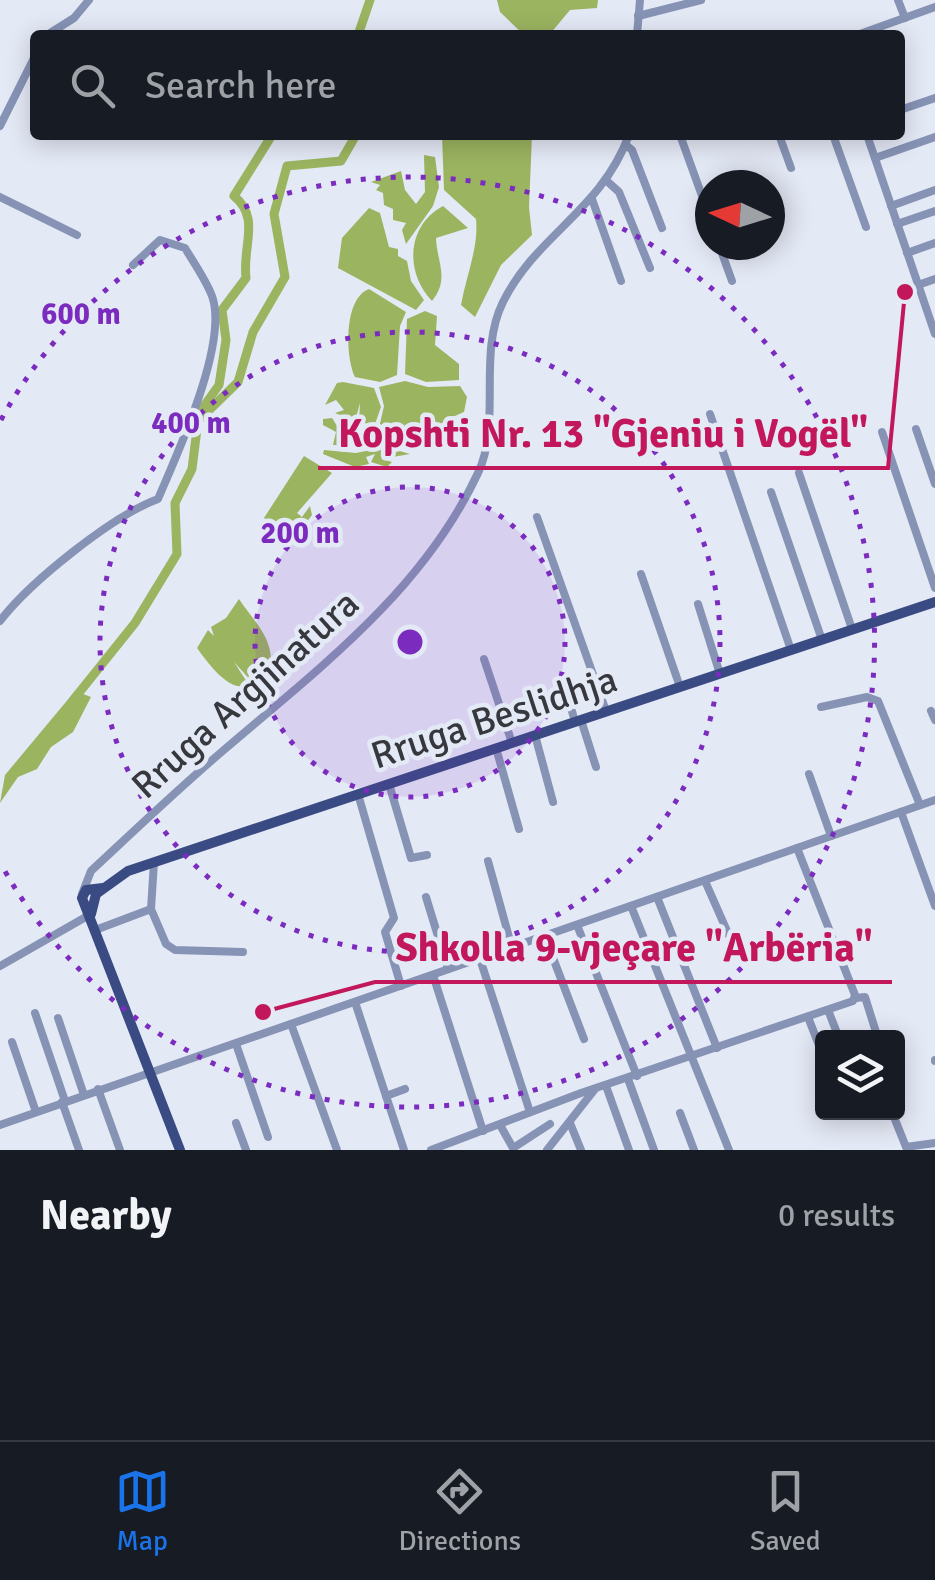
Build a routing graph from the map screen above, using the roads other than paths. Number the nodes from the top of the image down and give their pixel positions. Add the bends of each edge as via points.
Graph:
1 (89, 0) edge
2 (640, 0) edge
3 (701, 0) edge
4 (898, 0) edge
5 (935, 7) edge
6 (638, 16) junction
7 (904, 18) junction
8 (55, 30) edge
9 (637, 30) edge
10 (871, 30) edge
11 (30, 66) edge
12 (935, 98) edge
13 (905, 108) edge
14 (0, 126) edge
15 (935, 137) edge
16 (627, 140) edge
17 (682, 140) edge
18 (781, 140) edge
19 (835, 140) edge
20 (868, 140) edge
21 (875, 158) junction
22 (791, 168) dead end
23 (695, 176) edge
24 (608, 182) junction
25 (935, 190) edge
26 (0, 196) edge
27 (592, 200) junction
28 (891, 206) junction
29 (935, 211) edge
30 (897, 224) junction
31 (866, 226) dead end
32 (662, 228) dead end
33 (78, 235) dead end
34 (935, 243) edge
35 (907, 253) junction
36 (725, 260) edge
37 (134, 264) dead end
38 (650, 268) dead end
39 (935, 279) edge
40 (620, 281) dead end
41 (732, 282) dead end
42 (918, 285) junction
43 (931, 310) edge
44 (934, 331) edge
45 (710, 414) dead end
46 (916, 429) dead end
47 (882, 432) dead end
48 (799, 472) dead end
49 (935, 484) edge
50 (770, 492) dead end
51 (537, 517) dead end
52 (641, 574) dead end
53 (935, 588) edge
54 (935, 602) edge
55 (698, 604) dead end
56 (0, 621) edge
57 (852, 630) junction
58 (822, 640) junction
59 (791, 650) junction
60 (484, 659) dead end
61 (720, 674) junction
62 (565, 686) dead end
63 (680, 687) junction
64 (821, 708) dead end
65 (606, 712) junction
66 (578, 721) junction
67 (535, 735) junction
68 (512, 743) junction
69 (496, 748) junction
70 (596, 767) dead end
71 (808, 774) dead end
72 (388, 784) junction
73 (358, 794) junction
74 (935, 800) edge
75 (553, 802) dead end
76 (920, 805) junction
77 (901, 812) junction
78 (519, 829) dead end
79 (831, 836) junction
80 (797, 848) junction
81 (427, 855) dead end
82 (488, 861) dead end
83 (154, 862) junction
84 (704, 880) junction
85 (88, 896) junction
86 (426, 897) dead end
87 (657, 897) junction
88 (631, 906) junction
89 (935, 906) edge
90 (151, 909) junction
91 (92, 914) junction
92 (577, 925) junction
93 (98, 929) junction
94 (545, 936) junction
95 (730, 940) dead end
96 (512, 948) junction
97 (242, 952) dead end
98 (480, 959) junction
99 (0, 966) edge
100 (448, 970) junction
101 (433, 975) junction
102 (400, 986) junction
103 (854, 999) junction
104 (354, 1002) junction
105 (828, 1010) junction
106 (35, 1013) dead end
107 (808, 1016) junction
108 (58, 1018) dead end
109 (292, 1024) junction
110 (836, 1030) edge
111 (875, 1030) edge
112 (815, 1034) edge
113 (584, 1039) dead end
114 (12, 1042) dead end
115 (236, 1044) junction
116 (718, 1048) junction
117 (693, 1058) junction
118 (151, 1072) junction
119 (632, 1078) junction
120 (606, 1086) junction
121 (98, 1089) junction
122 (405, 1089) dead end
123 (594, 1089) junction
124 (84, 1094) junction
125 (386, 1096) junction
126 (63, 1102) junction
127 (36, 1112) junction
128 (530, 1112) junction
129 (680, 1113) dead end
130 (895, 1120) edge
131 (236, 1123) dead end
132 (570, 1123) junction
133 (550, 1124) dead end
134 (0, 1125) edge
135 (500, 1125) junction
136 (483, 1131) junction
137 (268, 1137) dead end
138 (556, 1139) junction
139 (935, 1143) edge
140 (79, 1150) edge
141 (120, 1150) edge
142 (180, 1150) edge
143 (246, 1150) edge
144 (337, 1150) edge
145 (404, 1150) edge
146 (432, 1150) edge
147 (547, 1150) edge
148 (560, 1150) edge
149 (581, 1150) edge
150 (629, 1150) edge
151 (654, 1150) edge
152 (694, 1150) edge
153 (729, 1150) edge

1 - 8 street
2 - 6 street
3 - 6 street
4 - 7 street
5 - 7 street
6 - 9 street
7 - 10 street
11 - 14 street
12 - 13 street
15 - 21 street
16 - 24 street, Rruga Argjinatura
16 - 32 street
17 - 23 street
18 - 22 street
19 - 31 street
20 - 21 street
21 - 28 street
24 - 27 street, Rruga Argjinatura
24 - 38 street via 619,192
25 - 28 street
26 - 33 street
27 - 40 street
27 - 85 street, Rruga Argjinatura via 516,281 498,313 483,461 433,554 329,660 91,871
28 - 30 street
29 - 30 street
30 - 35 street
34 - 35 street
35 - 42 street
36 - 41 street
37 - 56 street via 160,240 185,248 213,299 213,352 178,453 158,499 132,508 37,580
39 - 42 street
42 - 43 street
43 - 44 street
45 - 59 street
46 - 49 street
47 - 53 street
48 - 57 street
50 - 58 street
51 - 65 street
52 - 63 street
54 - 57 main road, Rruga Beslidhja
55 - 61 street
57 - 58 main road, Rruga Beslidhja
58 - 59 main road, Rruga Beslidhja
59 - 61 main road, Rruga Beslidhja
60 - 68 street
61 - 63 main road, Rruga Beslidhja
62 - 66 street
63 - 65 main road, Rruga Beslidhja
64 - 76 street via 868,697 878,701
65 - 66 main road, Rruga Beslidhja
66 - 67 main road, Rruga Beslidhja
66 - 70 street
67 - 68 main road, Rruga Beslidhja
67 - 75 street
68 - 69 main road, Rruga Beslidhja
69 - 72 main road, Rruga Beslidhja
69 - 78 street
71 - 79 street
72 - 73 main road, Rruga Beslidhja
72 - 81 street via 411,858
73 - 83 main road, Rruga Beslidhja
73 - 102 street via 394,918 385,936
74 - 76 street
76 - 77 street
77 - 79 street
77 - 89 street
79 - 80 street
80 - 84 street
80 - 103 street
82 - 96 street
83 - 85 main road, Rruga Beslidhja
83 - 90 street
84 - 87 street
84 - 95 street
85 - 91 main road
86 - 100 street
87 - 88 street
87 - 116 street
88 - 92 street
88 - 117 street
90 - 93 street
90 - 97 street via 175,950
91 - 93 main road
91 - 99 street
92 - 94 street
92 - 119 street
93 - 118 main road
94 - 96 street
94 - 113 street
96 - 98 street
98 - 100 street
98 - 128 street
100 - 101 street
101 - 102 street
101 - 136 street
102 - 104 street
103 - 105 street
103 - 111 street via 865,998
104 - 109 street
104 - 125 street
105 - 107 street
105 - 110 street
106 - 126 street
107 - 112 street
107 - 116 street
108 - 124 street
109 - 115 street
109 - 144 street
114 - 127 street
115 - 118 street
115 - 137 street
116 - 117 street
117 - 119 street
117 - 153 street
118 - 121 street
118 - 142 main road
119 - 120 street
119 - 151 street
120 - 123 street
120 - 150 street
121 - 124 street
121 - 141 street
122 - 125 street
123 - 128 street
123 - 132 street
124 - 126 street
125 - 145 street
126 - 127 street
126 - 140 street
127 - 134 street
128 - 135 street
129 - 152 street
130 - 139 street via 906,1147
131 - 143 street
132 - 138 street
132 - 149 street
133 - 135 street via 513,1148
135 - 136 street
136 - 146 street
138 - 147 street
138 - 148 street

